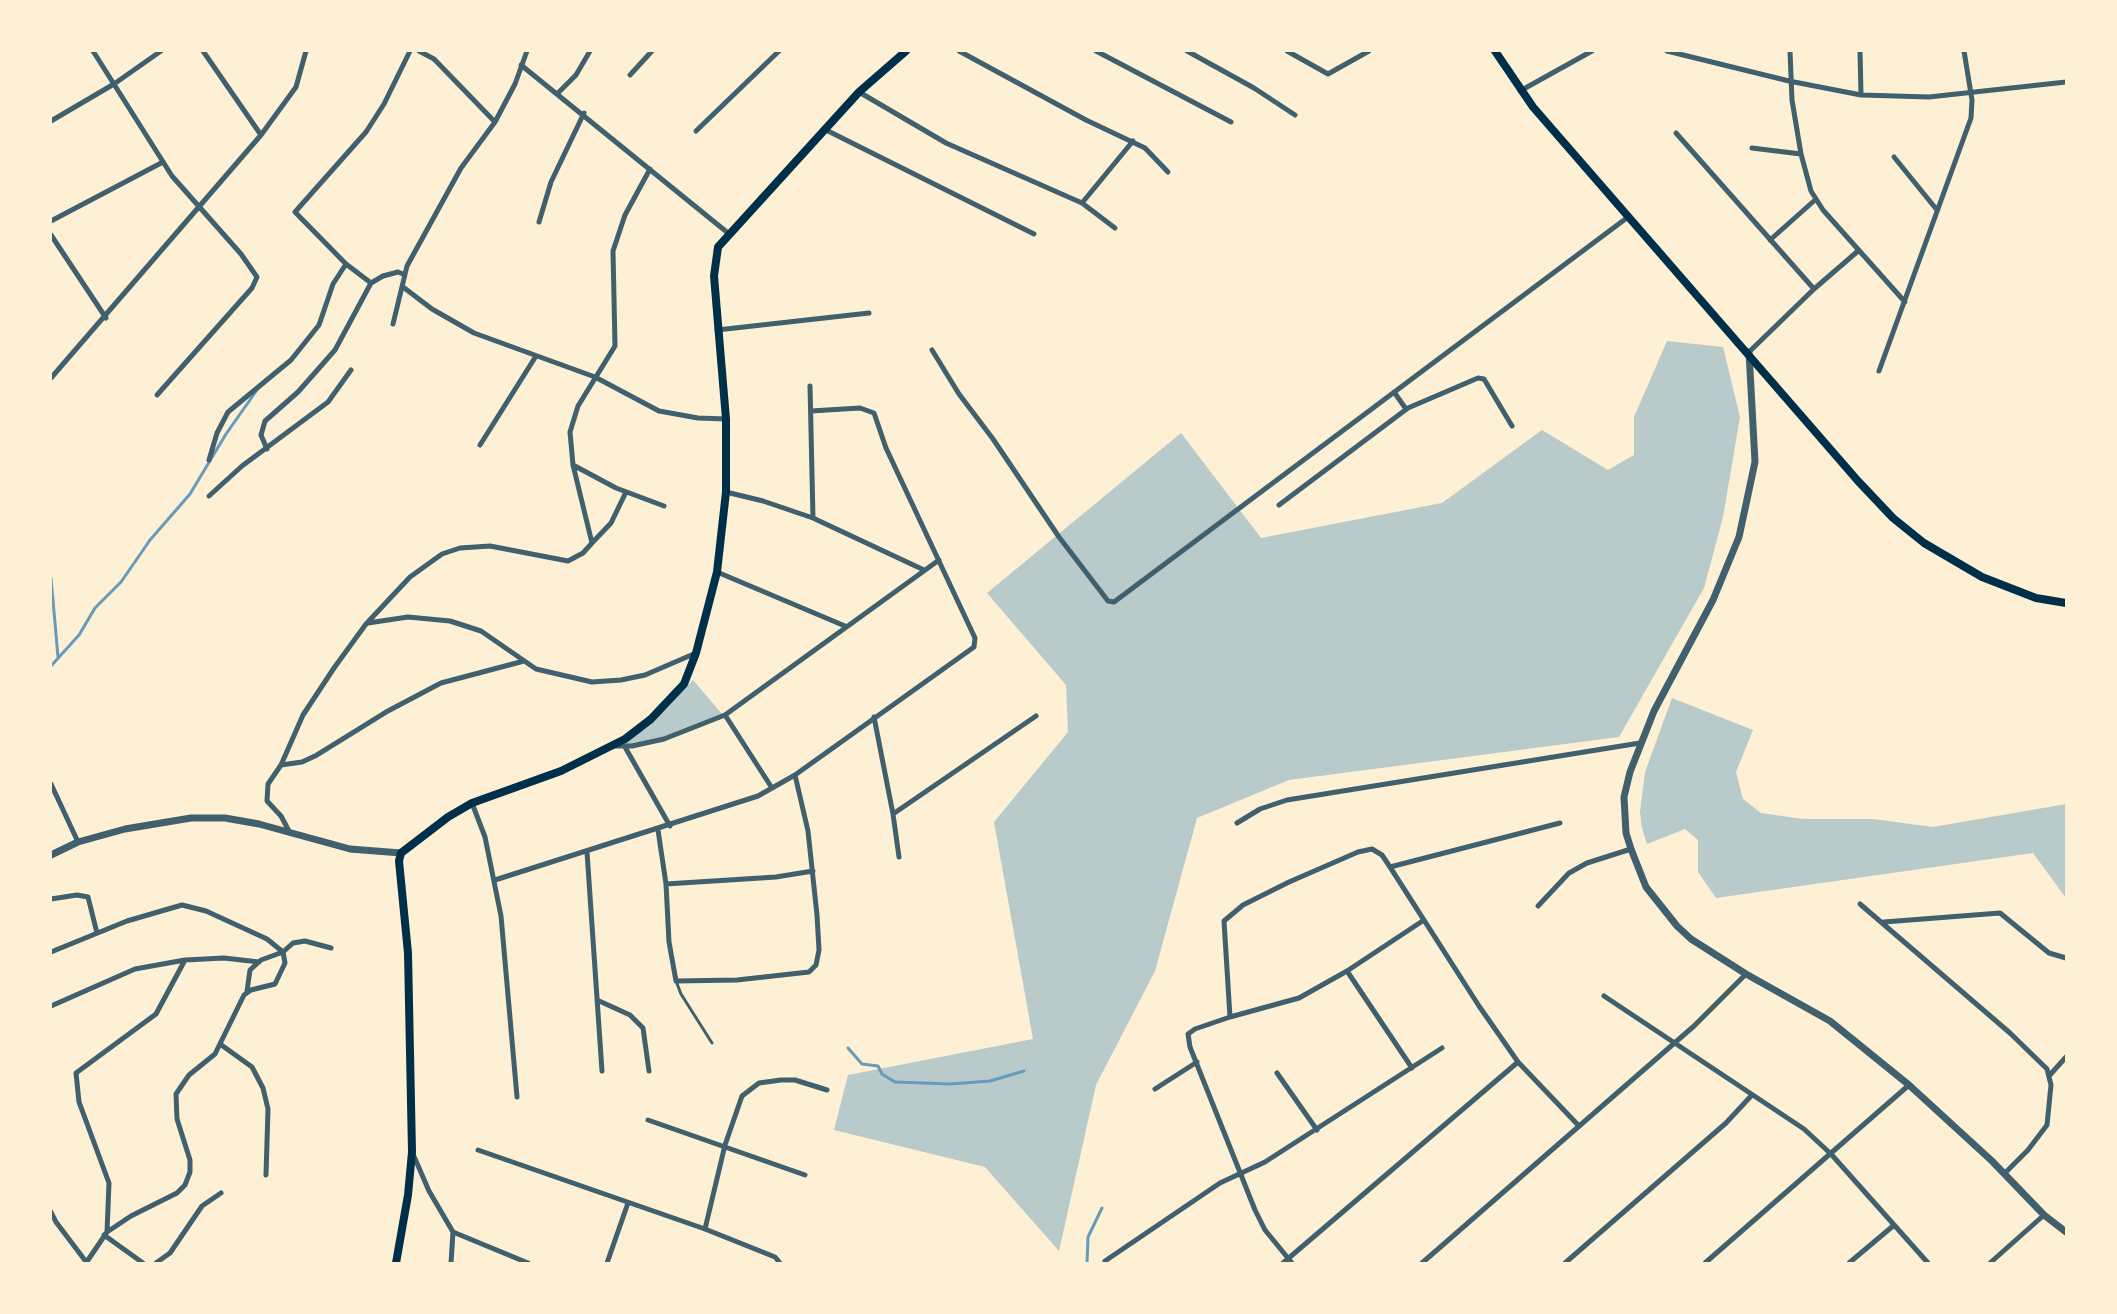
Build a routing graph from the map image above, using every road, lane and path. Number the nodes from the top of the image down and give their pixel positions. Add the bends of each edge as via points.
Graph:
1 (93, 51) edge
2 (161, 51) edge
3 (202, 51) edge
4 (306, 51) edge
5 (410, 51) edge
6 (419, 51) edge
7 (527, 51) edge
8 (590, 51) edge
9 (652, 51) edge
10 (778, 51) edge
11 (906, 51) edge
12 (959, 51) edge
13 (1096, 51) edge
14 (1187, 51) edge
15 (1287, 51) edge
16 (1370, 51) edge
17 (1495, 51) edge
18 (1592, 51) edge
19 (1667, 51) edge
20 (1790, 51) edge
21 (1860, 51) edge
22 (1964, 51) edge
23 (521, 64) junction
24 (630, 75) dead end
25 (1789, 81) junction
26 (2066, 82) edge
27 (114, 84) junction
28 (1520, 91) junction
29 (859, 92) junction
30 (558, 93) junction
31 (1971, 93) junction
32 (1861, 95) junction
33 (584, 113) junction
34 (1294, 115) dead end
35 (51, 121) edge
36 (495, 122) junction
37 (1231, 122) dead end
38 (824, 129) junction
39 (696, 131) dead end
40 (1676, 133) dead end
41 (261, 135) junction
42 (1133, 141) junction
43 (1752, 148) dead end
44 (1801, 154) junction
45 (1894, 157) dead end
46 (163, 162) junction
47 (650, 169) junction
48 (1168, 172) dead end
49 (1815, 200) junction
50 (1083, 203) junction
51 (199, 206) junction
52 (1937, 210) junction
53 (1628, 217) junction
54 (51, 221) edge
55 (539, 222) dead end
56 (1116, 228) dead end
57 (728, 233) junction
58 (1034, 234) dead end
59 (51, 235) edge
60 (1770, 240) junction
61 (1858, 251) junction
62 (346, 264) junction
63 (403, 274) junction
64 (370, 283) junction
65 (403, 287) junction
66 (1814, 289) junction
67 (1905, 303) junction
68 (869, 313) dead end
69 (106, 318) junction
70 (393, 324) dead end
71 (717, 330) junction
72 (932, 350) dead end
73 (1749, 352) junction
74 (536, 356) junction
75 (351, 370) dead end
76 (1880, 371) dead end
77 (595, 377) junction
78 (51, 378) edge
79 (810, 386) dead end
80 (1394, 392) junction
81 (157, 395) dead end
82 (1406, 409) junction
83 (811, 411) junction
84 (726, 419) junction
85 (1512, 426) dead end
86 (480, 445) dead end
87 (267, 449) junction
88 (209, 460) dead end
89 (573, 465) junction
90 (626, 492) junction
91 (726, 492) junction
92 (209, 496) dead end
93 (1279, 505) dead end
94 (664, 506) dead end
95 (813, 518) junction
96 (592, 543) junction
97 (939, 560) junction
98 (924, 570) junction
99 (717, 572) junction
100 (2066, 603) edge
101 (366, 624) junction
102 (845, 626) junction
103 (696, 653) junction
104 (524, 661) junction
105 (725, 715) junction
106 (1036, 716) dead end
107 (874, 717) junction
108 (1640, 743) junction
109 (614, 746) junction
110 (625, 747) junction
111 (281, 765) junction
112 (795, 775) junction
113 (51, 784) edge
114 (772, 788) junction
115 (472, 803) junction
116 (893, 814) junction
117 (1237, 823) dead end
118 (1560, 823) dead end
119 (670, 826) junction
120 (658, 830) junction
121 (290, 832) junction
122 (78, 842) junction
123 (1631, 849) junction
124 (587, 852) junction
125 (51, 855) edge
126 (400, 857) junction
127 (899, 857) dead end
128 (1390, 867) junction
129 (813, 871) junction
130 (495, 880) junction
131 (666, 884) junction
132 (51, 899) edge
133 (1860, 904) dead end
134 (1538, 906) dead end
135 (1424, 920) junction
136 (1884, 922) junction
137 (97, 933) junction
138 (331, 948) dead end
139 (51, 952) edge
140 (283, 952) junction
141 (2066, 958) edge
142 (184, 960) junction
143 (259, 962) junction
144 (1347, 971) junction
145 (1746, 974) junction
146 (676, 981) junction
147 (247, 992) junction
148 (1604, 996) dead end
149 (597, 1000) junction
150 (51, 1006) edge
151 (1230, 1017) junction
152 (712, 1043) dead end
153 (220, 1044) junction
154 (1672, 1044) junction
155 (1442, 1048) dead end
156 (2066, 1057) edge
157 (1197, 1062) junction
158 (1518, 1062) junction
159 (1412, 1068) junction
160 (602, 1071) dead end
161 (649, 1071) dead end
162 (1277, 1073) dead end
163 (2049, 1076) junction
164 (1909, 1085) junction
165 (1155, 1089) dead end
166 (827, 1090) dead end
167 (1751, 1096) junction
168 (517, 1097) dead end
169 (648, 1120) dead end
170 (1579, 1126) junction
171 (1317, 1130) junction
172 (725, 1145) junction
173 (478, 1150) dead end
174 (412, 1152) junction
175 (1831, 1154) junction
176 (410, 1169) junction
177 (421, 1172) junction
178 (2005, 1173) junction
179 (1241, 1174) junction
180 (266, 1175) dead end
181 (805, 1175) dead end
182 (221, 1193) dead end
183 (628, 1203) junction
184 (51, 1212) edge
185 (2044, 1215) junction
186 (1893, 1226) junction
187 (705, 1229) junction
188 (2066, 1232) edge
189 (106, 1233) junction
190 (453, 1233) junction
191 (1105, 1261) dead end
192 (1287, 1262) edge
193 (86, 1263) edge
194 (143, 1263) edge
195 (156, 1263) edge
196 (396, 1263) edge
197 (451, 1263) edge
198 (528, 1263) edge
199 (607, 1263) edge
200 (780, 1263) edge
201 (1422, 1263) edge
202 (1565, 1263) edge
203 (1705, 1263) edge
204 (1849, 1263) edge
205 (1928, 1263) edge
206 (1990, 1263) edge

1 - 27 street
2 - 27 street
3 - 41 street
4 - 41 street via 296,87
5 - 62 street via 366,132 295,214
6 - 36 street via 434,59
7 - 23 street
8 - 30 street via 576,75
9 - 24 street
10 - 39 street
11 - 29 main road
12 - 42 street
13 - 37 street
14 - 34 street
15 - 16 street via 1328,74
17 - 28 main road
18 - 28 street
19 - 25 street
20 - 25 street
21 - 32 street
22 - 31 street
23 - 30 street
23 - 36 street
25 - 32 street
25 - 44 street
26 - 31 street
27 - 35 street
27 - 46 street
28 - 53 main road
29 - 38 main road
29 - 50 street via 946,143
30 - 33 street
31 - 32 street via 1929,97
31 - 52 street via 1971,118
33 - 47 street
33 - 55 street via 552,182
36 - 63 street via 462,168
38 - 57 main road
38 - 58 street
40 - 60 street
41 - 51 street
42 - 48 street
42 - 50 street
43 - 44 street
44 - 49 street
45 - 52 street
46 - 51 street
46 - 54 street
47 - 57 street
47 - 77 street via 617,232 612,274 616,341
49 - 60 street
49 - 61 street
50 - 56 street
51 - 69 street
51 - 81 street via 241,254 257,280
52 - 67 street
53 - 73 main road
53 - 80 street
57 - 71 main road via 715,258
59 - 69 street
60 - 66 street
61 - 66 street
61 - 67 street
62 - 64 street
62 - 88 street via 333,284 320,325 291,360 228,412
63 - 64 street via 383,276
63 - 65 street
64 - 87 street via 331,355 265,421 261,435
65 - 70 street
65 - 74 street via 474,333
66 - 73 street
67 - 76 street
68 - 71 street
69 - 78 street
71 - 84 main road
72 - 80 street via 1059,537 1110,602 1124,597
73 - 100 main road via 1858,482 1924,543 1998,585
73 - 108 street via 1755,462 1739,537 1713,600
74 - 77 street
74 - 86 street
75 - 87 street via 328,402
77 - 84 street via 659,411
77 - 89 street via 573,417 569,447
79 - 83 street
80 - 82 street
82 - 85 street via 1478,378 1484,379
82 - 93 street
83 - 95 street
83 - 97 street via 860,408 874,413 886,448
84 - 91 main road
87 - 92 street
89 - 90 street
89 - 96 street
90 - 94 street
90 - 96 street via 611,523
91 - 95 street
91 - 99 main road
95 - 98 street
96 - 101 street via 583,554 568,561 490,546 442,554 410,577
97 - 98 street
97 - 107 street via 976,643 969,652
98 - 102 street
99 - 102 street
99 - 103 main road
101 - 104 street via 418,617 450,621 481,631
101 - 111 street via 303,716
102 - 105 street
103 - 104 street via 645,675 605,682 580,681 536,669
103 - 109 main road via 684,684 665,706
104 - 111 street via 441,683 315,756
105 - 110 street via 674,736
105 - 114 street
106 - 116 street
107 - 112 street
107 - 116 street
108 - 117 street via 1287,800 1260,809
108 - 123 street via 1624,797
109 - 110 street
109 - 115 main road via 561,771
110 - 119 street
111 - 121 street via 268,784 266,796
112 - 114 street
112 - 129 street
113 - 122 street
114 - 119 street via 746,801
115 - 126 main road via 448,817
115 - 130 street
116 - 127 street
118 - 128 street
119 - 120 street
120 - 124 street
120 - 131 street
121 - 122 street via 225,818 191,818
121 - 126 street via 350,849
122 - 125 street
123 - 134 street via 1569,873
123 - 145 street via 1646,887 1677,926
124 - 130 street
124 - 149 street
126 - 174 main road via 408,953
128 - 135 street
128 - 151 street via 1375,850 1366,849 1288,882 1228,917 1222,925
129 - 131 street
129 - 146 street via 819,950 813,970 757,979
130 - 168 street via 507,968
131 - 146 street
132 - 137 street via 88,897
133 - 136 street
135 - 144 street
135 - 158 street
136 - 141 street via 2000,913 2049,953
136 - 163 street via 2043,1064
137 - 139 street
137 - 140 street via 182,905 206,911 267,939
138 - 140 street via 305,941 293,943
140 - 143 street
140 - 147 street via 285,963 279,980 269,987
142 - 143 street via 224,958
142 - 150 street via 135,969
142 - 189 street via 156,1014 76,1073 79,1102 109,1183
143 - 147 street via 250,970
144 - 151 street via 1288,1003
144 - 159 street
145 - 154 street
145 - 164 street via 1830,1021
146 - 152 lane
147 - 153 street
148 - 154 street
149 - 160 street
149 - 161 street via 630,1016 643,1028
151 - 157 street via 1188,1034
153 - 180 street via 252,1067 263,1088 268,1109
153 - 189 street via 176,1094 177,1119 190,1160 185,1185
154 - 167 street
154 - 170 street
155 - 159 street
156 - 163 street
157 - 165 street
157 - 179 street
158 - 170 street
158 - 192 street
159 - 171 street
162 - 171 street
163 - 178 street via 2047,1125
164 - 175 street
164 - 178 street
166 - 172 street via 795,1080 768,1081 750,1087 742,1095
167 - 175 street via 1804,1129
167 - 202 street via 1726,1123
169 - 172 street
170 - 201 street
171 - 179 street
172 - 181 street
172 - 187 street
173 - 183 street
174 - 176 main road
174 - 177 street
175 - 186 street
175 - 203 street
176 - 177 street
176 - 196 main road
177 - 190 street
178 - 185 street
179 - 191 street via 1220,1183
179 - 192 street via 1260,1222
182 - 195 street via 202,1206 170,1253
183 - 187 street
183 - 199 street
184 - 193 street
185 - 188 street
185 - 206 street
186 - 204 street
186 - 205 street
187 - 200 street via 775,1257
189 - 193 street
189 - 194 street
190 - 197 street
190 - 198 street

